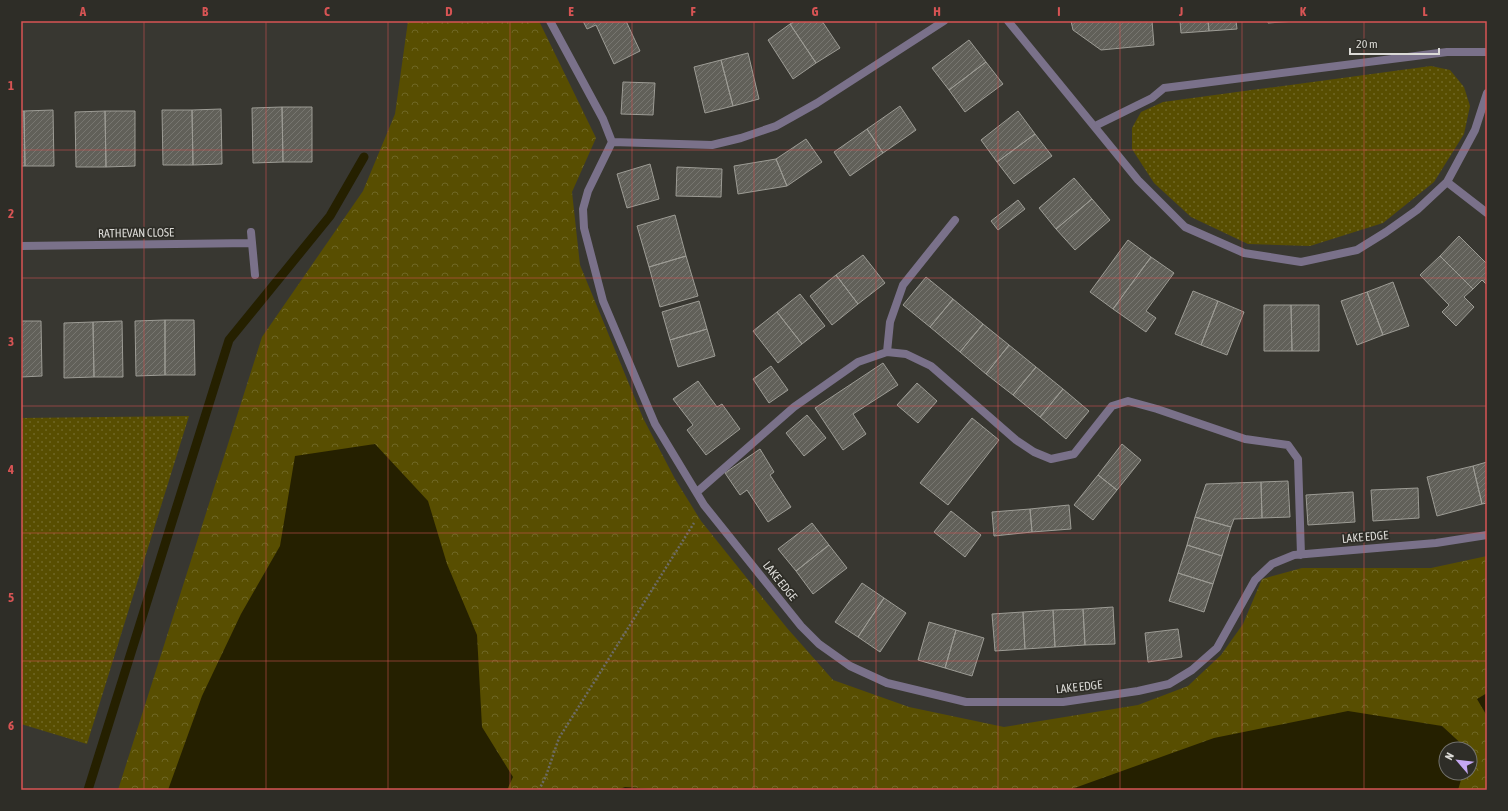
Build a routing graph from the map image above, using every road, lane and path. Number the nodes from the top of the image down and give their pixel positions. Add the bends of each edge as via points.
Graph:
1 (550, 21) edge
2 (944, 21) edge
3 (1008, 21) edge
4 (1487, 52) edge
5 (1487, 94) edge
6 (1095, 126) junction
7 (612, 142) junction
8 (1447, 182) junction
9 (1487, 213) edge
10 (955, 220) dead end
11 (251, 232) dead end
12 (252, 243) junction
13 (21, 246) edge
14 (255, 275) dead end
15 (887, 352) junction
16 (697, 492) junction
17 (704, 505) junction
18 (1487, 535) edge
19 (1301, 555) junction
20 (539, 790) edge

1 - 7 street
2 - 7 street via 817,103 776,126 712,145
3 - 6 street
4 - 6 street via 1448,52 1164,88 1152,98
5 - 8 street via 1475,130
6 - 8 street via 1138,180 1185,227 1244,253 1300,262 1357,250 1418,210
7 - 16 street, LAKE EDGE via 588,191 583,210 584,228 603,300 655,424
8 - 9 street
10 - 15 street via 903,285 890,322
11 - 12 street
12 - 13 street, RATHEVAN CLOSE
12 - 14 street
15 - 16 street via 858,362 794,407
15 - 19 street via 906,354 931,366 1016,440 1051,459 1074,454 1112,406 1128,401 1245,439 1288,445 1298,459
16 - 17 street, LAKE EDGE
17 - 19 street, LAKE EDGE via 801,626 819,644 850,666 887,683 966,702 1063,702 1138,692 1169,684 1192,670 1217,648 1255,580 1272,564 1294,555
17 - 20 path via 559,738
18 - 19 street, LAKE EDGE via 1436,543

